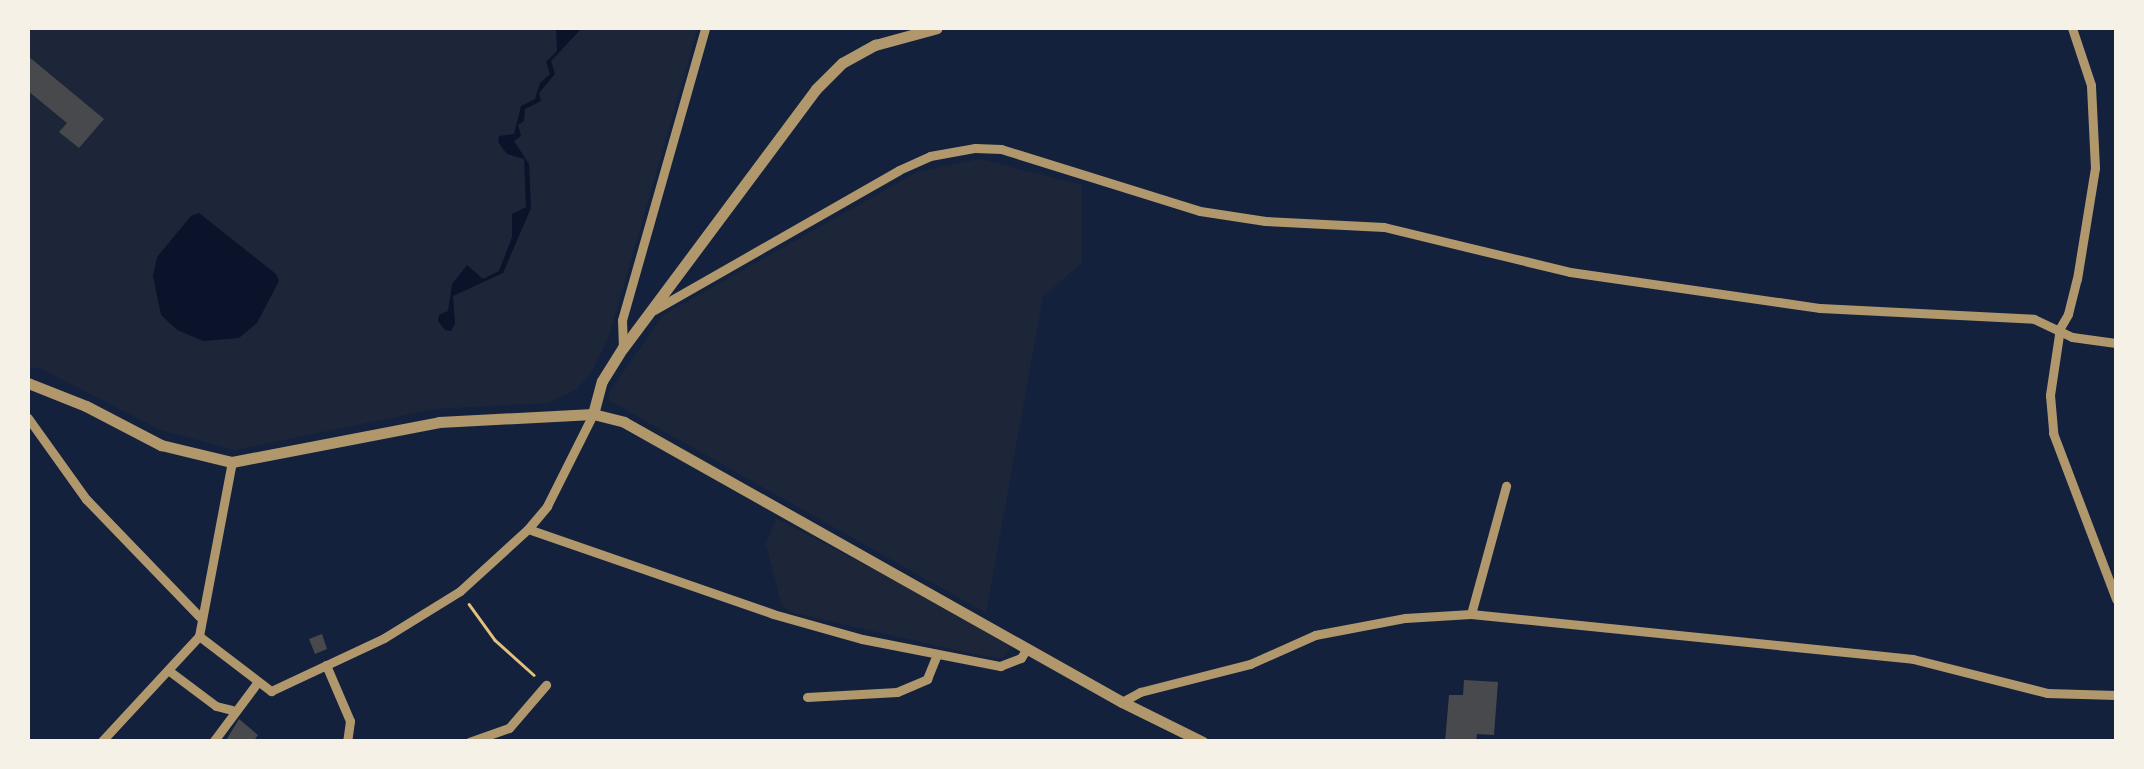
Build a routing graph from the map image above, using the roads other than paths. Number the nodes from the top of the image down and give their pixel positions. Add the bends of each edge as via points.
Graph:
1 (705, 28) edge
2 (937, 28) edge
3 (2072, 28) edge
4 (654, 310) junction
5 (2060, 328) junction
6 (2116, 343) edge
7 (623, 348) junction
8 (28, 382) edge
9 (592, 414) junction
10 (28, 418) edge
11 (232, 462) junction
12 (1506, 486) dead end
13 (528, 530) junction
14 (2116, 599) edge
15 (1471, 614) junction
16 (200, 616) junction
17 (199, 636) junction
18 (1027, 648) junction
19 (937, 654) junction
20 (326, 665) junction
21 (168, 670) junction
22 (257, 683) junction
23 (546, 686) road end
24 (2116, 695) edge
25 (807, 697) dead end
26 (1122, 702) junction
27 (232, 710) junction
28 (100, 742) edge
29 (213, 742) edge
30 (347, 742) edge
31 (469, 742) edge
32 (1203, 742) edge

1 - 7 street via 622,320
2 - 4 street via 875,44 842,64 790,119
3 - 5 street via 2092,85 2095,168 2077,278
4 - 5 street via 899,170 930,156 1001,148 1200,211 1384,227 1570,272 1820,308 2034,319
4 - 7 street
5 - 6 street via 2072,337
5 - 14 street via 2050,395 2053,433
7 - 9 street
8 - 11 street via 161,445
9 - 11 street via 439,422
9 - 13 street via 547,506
9 - 18 street via 624,422
10 - 16 street via 86,498
11 - 16 street
12 - 15 street
13 - 19 street via 773,614
13 - 20 street via 460,590
15 - 24 street via 1913,658 2048,693
15 - 26 street via 1315,635 1250,664
16 - 17 street
17 - 21 street
17 - 22 street
18 - 19 street via 1000,666
18 - 26 street
19 - 25 street via 928,680 897,692
20 - 22 street via 276,691
20 - 30 street via 350,720
21 - 27 street via 216,706
21 - 28 street
22 - 27 street
23 - 31 street via 510,728
26 - 32 street
27 - 29 street

